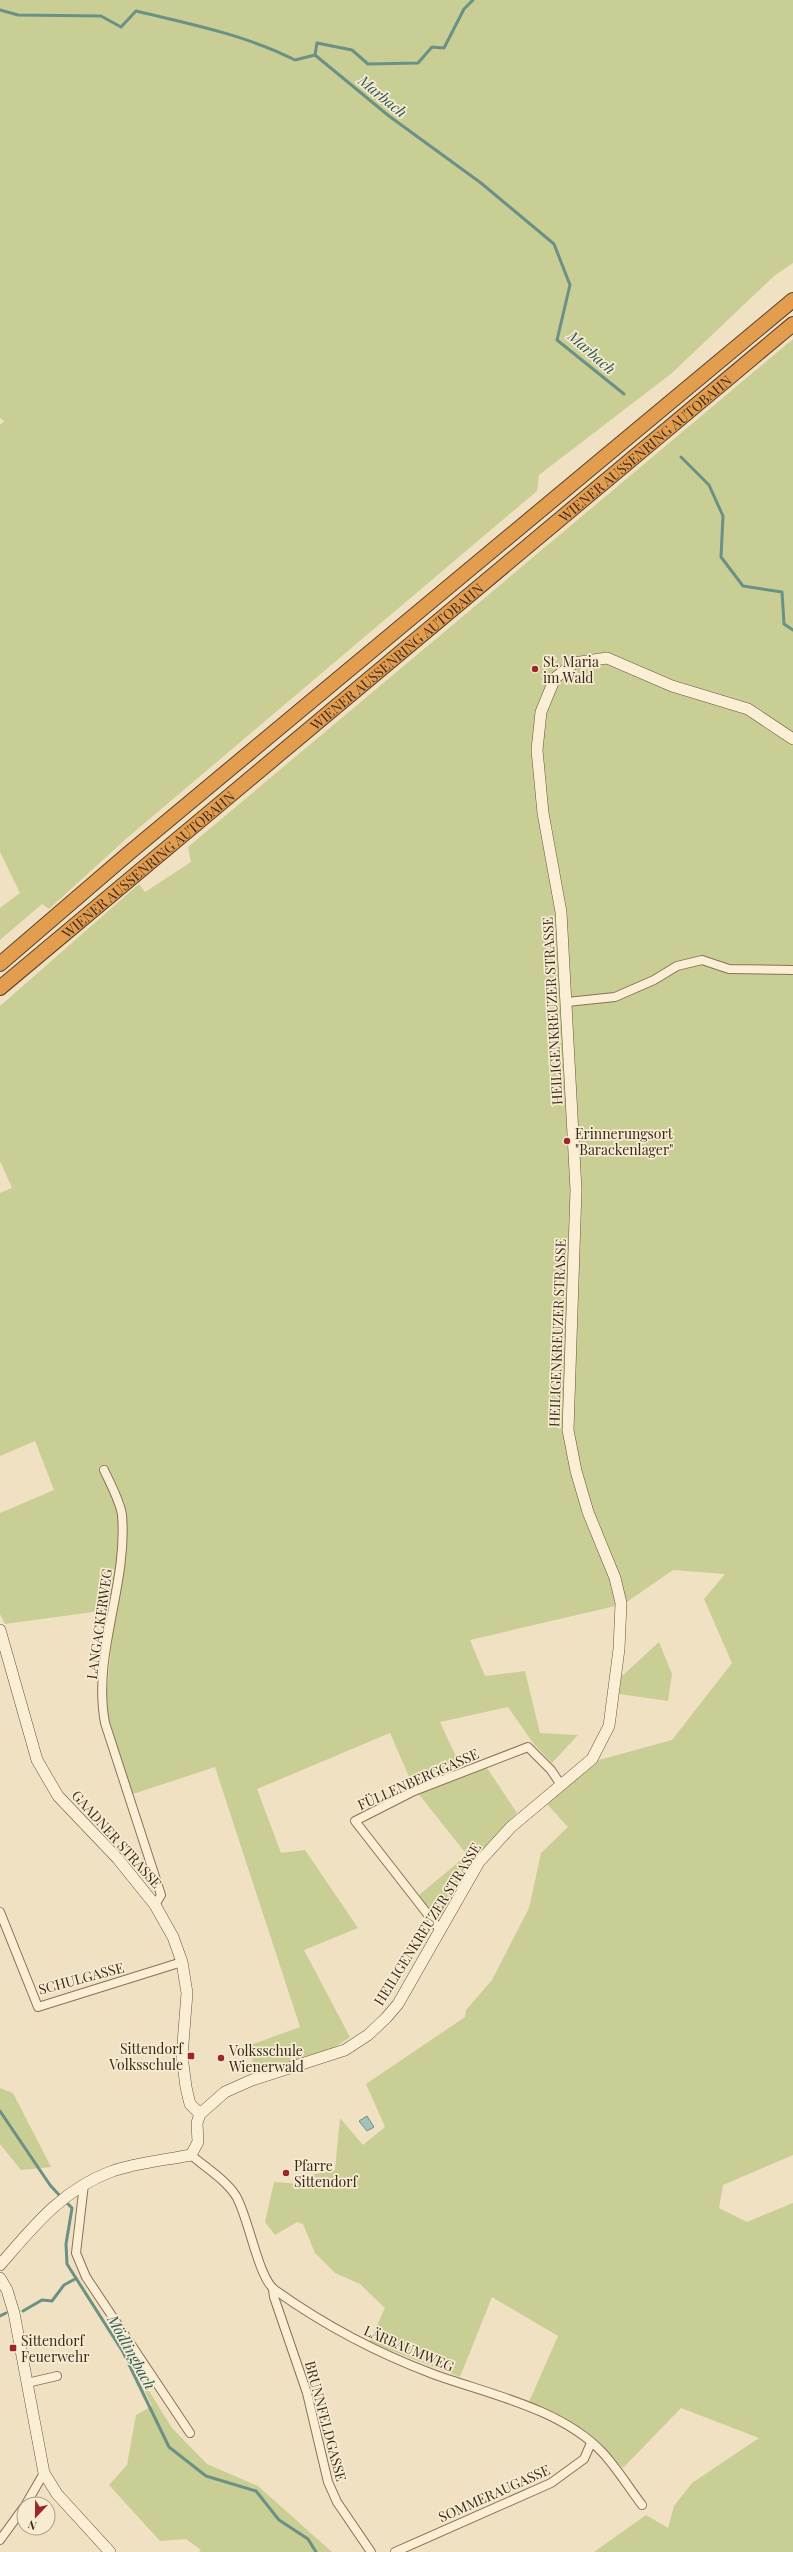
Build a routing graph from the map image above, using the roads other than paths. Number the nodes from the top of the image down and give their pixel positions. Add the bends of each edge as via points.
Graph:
1 (793, 300) edge
2 (793, 324) edge
3 (793, 739) edge
4 (0, 964) edge
5 (793, 970) edge
6 (0, 988) edge
7 (567, 1002) junction
8 (104, 1470) dead end
9 (1, 1635) edge
10 (561, 1785) junction
11 (158, 1900) junction
12 (0, 1912) edge
13 (440, 1930) junction
14 (182, 1962) junction
15 (200, 2114) junction
16 (191, 2155) junction
17 (84, 2184) junction
18 (0, 2265) edge
19 (0, 2278) edge
20 (274, 2289) junction
21 (58, 2376) dead end
22 (27, 2384) junction
23 (190, 2433) dead end
24 (591, 2443) junction
25 (44, 2473) junction
26 (31, 2496) edge
27 (642, 2505) dead end
28 (16, 2518) edge
29 (0, 2540) edge
30 (110, 2552) edge
31 (370, 2552) edge
32 (394, 2552) edge

1 - 4 highway, WIENER AUSSENRING AUTOBAHN via 171,818
2 - 6 highway, WIENER AUSSENRING AUTOBAHN via 153,857
3 - 7 main road, HEILIGENKREUZER STRASSE via 748,709 672,686 607,658 574,663 555,678 541,712 537,750 544,813 561,912
5 - 7 street via 729,970 702,960 677,966 654,980 615,997
7 - 10 main road, HEILIGENKREUZER STRASSE via 576,1190 568,1430 588,1512 615,1578 621,1603 621,1627 609,1726 592,1759
8 - 11 street, LANGACKERWEG via 122,1514 122,1568 109,1629 102,1709
9 - 11 main road, GAADNER STRASSE via 36,1760 58,1796
10 - 13 main road, HEILIGENKREUZER STRASSE via 494,1844 479,1862
10 - 13 street, FÜLLENBERGGASSE via 551,1770 528,1747 414,1792 355,1821
11 - 14 main road, GAADNER STRASSE
12 - 14 street, SCHULGASSE via 38,2007
13 - 15 main road, HEILIGENKREUZER STRASSE via 398,2004 368,2035 345,2050 239,2085 210,2103
14 - 15 main road, GAADNER STRASSE via 188,1993 182,2056 190,2104
15 - 16 main road via 198,2142
16 - 17 main road via 111,2171
16 - 20 street, LÄRBAUMWEG via 235,2195 251,2231 259,2262
17 - 18 main road via 70,2191 44,2213
17 - 23 street via 76,2253 86,2277
19 - 22 main road via 7,2290 14,2313
20 - 24 street, LÄRBAUMWEG via 374,2350 433,2374 536,2409
20 - 31 street, BRUNNFELDGASSE via 274,2297 307,2394 328,2482 337,2502
21 - 22 street
22 - 25 main road
24 - 27 street, LÄRBAUMWEG via 602,2452
24 - 32 street, SOMMERAUGASSE via 584,2459 551,2483
25 - 26 street
25 - 30 main road via 57,2494
28 - 29 street

